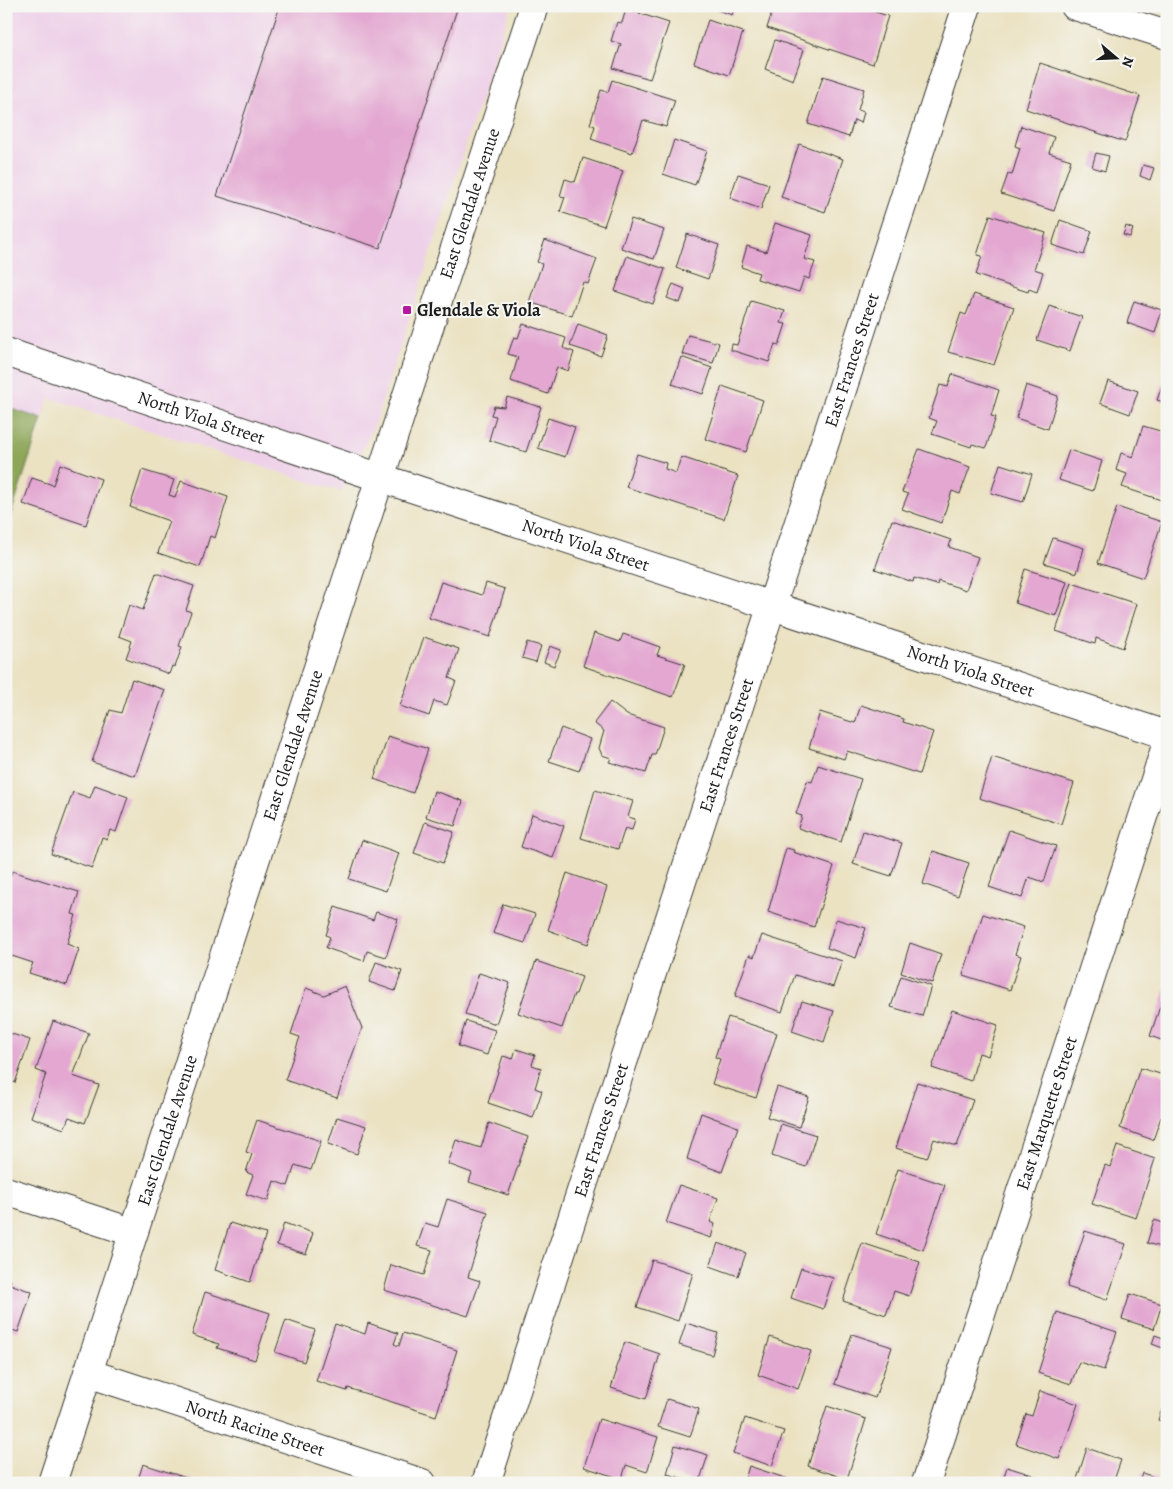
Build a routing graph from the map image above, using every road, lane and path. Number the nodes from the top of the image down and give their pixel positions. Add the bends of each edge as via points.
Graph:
1 (534, 6) edge
2 (967, 6) edge
3 (1075, 6) edge
4 (1167, 35) edge
5 (6, 352) edge
6 (381, 478) junction
7 (772, 605) junction
8 (1167, 735) edge
9 (1167, 743) edge
10 (6, 1191) edge
11 (132, 1232) junction
12 (88, 1373) junction
13 (52, 1483) edge
14 (422, 1483) edge
15 (486, 1483) edge
16 (926, 1483) edge

1 - 6 street, East Glendale Avenue
2 - 7 street, East Frances Street
3 - 4 street
5 - 6 street, North Viola Street
6 - 7 street, North Viola Street
6 - 11 street, East Glendale Avenue
7 - 8 street, North Viola Street
7 - 15 street, East Frances Street
9 - 16 street, East Marquette Street
10 - 11 street
11 - 12 street, East Glendale Avenue
12 - 13 street, East Glendale Avenue
12 - 14 street, North Racine Street

